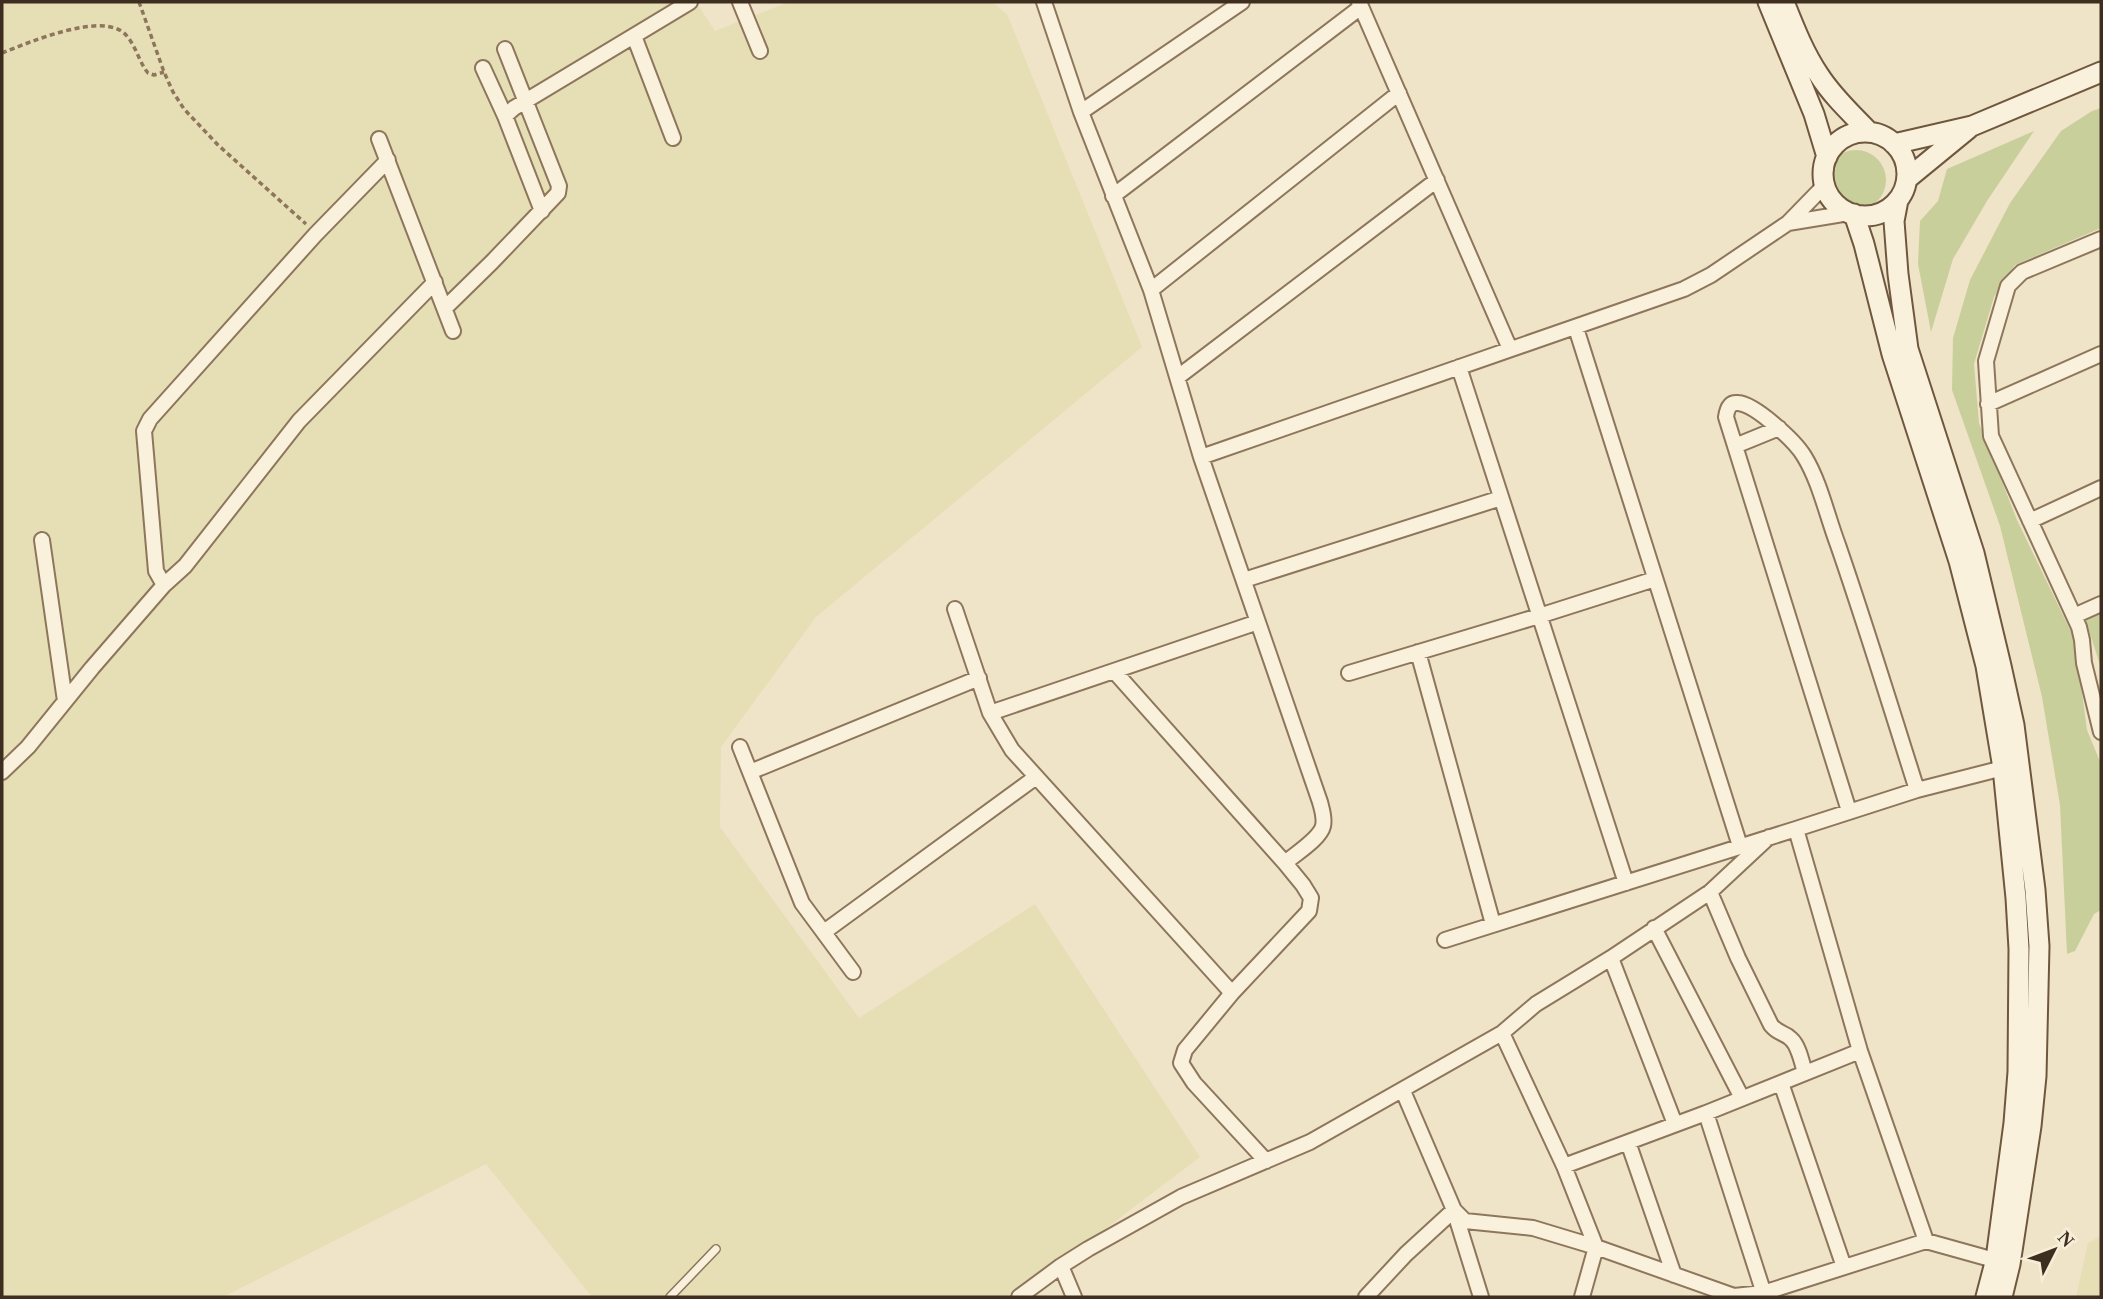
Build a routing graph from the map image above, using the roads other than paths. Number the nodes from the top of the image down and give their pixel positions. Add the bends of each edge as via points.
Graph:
1 (690, 2) edge
2 (740, 2) edge
3 (1044, 2) edge
4 (1242, 2) edge
5 (1768, 2) edge
6 (1784, 2) edge
7 (1360, 4) edge
8 (634, 36) junction
9 (505, 49) dead end
10 (760, 51) dead end
11 (483, 68) dead end
12 (2101, 72) edge
13 (1399, 93) junction
14 (527, 100) junction
15 (1081, 111) junction
16 (505, 116) junction
17 (1972, 126) junction
18 (1869, 132) junction
19 (673, 138) dead end
20 (379, 139) dead end
21 (1895, 144) junction
22 (1827, 157) junction
23 (388, 160) junction
24 (1907, 179) junction
25 (1437, 180) junction
26 (1825, 185) junction
27 (1113, 196) junction
28 (1898, 200) junction
29 (542, 211) junction
30 (1852, 214) junction
31 (1788, 223) junction
32 (2101, 239) edge
33 (435, 282) junction
34 (1151, 290) junction
35 (445, 308) junction
36 (1576, 328) junction
37 (453, 331) dead end
38 (1510, 349) junction
39 (2101, 354) edge
40 (1459, 367) junction
41 (1178, 377) junction
42 (1988, 404) junction
43 (1779, 428) junction
44 (1735, 446) junction
45 (1201, 457) junction
46 (2101, 488) edge
47 (1501, 498) junction
48 (2030, 521) junction
49 (42, 540) dead end
50 (1655, 579) junction
51 (1244, 580) junction
52 (164, 585) junction
53 (2101, 604) edge
54 (956, 609) dead end
55 (1539, 616) junction
56 (2074, 616) junction
57 (1258, 622) junction
58 (1418, 652) junction
59 (1114, 671) junction
60 (1349, 673) dead end
61 (979, 678) junction
62 (65, 701) junction
63 (990, 713) junction
64 (2100, 726) edge
65 (740, 747) dead end
66 (2011, 766) junction
67 (2, 772) edge
68 (750, 772) junction
69 (1036, 777) junction
70 (1917, 790) junction
71 (1849, 811) junction
72 (1796, 828) junction
73 (1769, 837) junction
74 (1740, 846) junction
75 (1285, 863) junction
76 (1626, 883) junction
77 (1710, 892) junction
78 (1493, 925) junction
79 (1654, 928) junction
80 (824, 932) junction
81 (1445, 940) dead end
82 (1611, 958) junction
83 (853, 972) dead end
84 (1232, 993) junction
85 (1502, 1033) junction
86 (1860, 1051) junction
87 (1805, 1073) junction
88 (1781, 1083) junction
89 (1403, 1091) junction
90 (1742, 1098) junction
91 (1706, 1113) junction
92 (1675, 1124) junction
93 (1628, 1142) junction
94 (1266, 1161) junction
95 (1564, 1166) junction
96 (1454, 1210) junction
97 (1926, 1241) junction
98 (1596, 1247) junction
99 (716, 1249) dead end
100 (2003, 1262) junction
101 (1061, 1266) junction
102 (1844, 1267) junction
103 (1674, 1275) junction
104 (1764, 1295) edge
105 (670, 1297) edge
106 (1018, 1297) edge
107 (1074, 1297) edge
108 (1366, 1297) edge
109 (1481, 1297) edge
110 (1583, 1297) edge
111 (1733, 1297) edge
112 (1986, 1297) edge
113 (2002, 1297) edge

1 - 8 street
2 - 10 street
3 - 15 street
4 - 15 street
5 - 22 main road
6 - 18 main road via 1820,77
7 - 13 street
7 - 27 street
8 - 14 street
8 - 19 street
9 - 14 street
11 - 16 street
12 - 17 main road
13 - 25 street
13 - 34 street
14 - 16 street
14 - 29 street via 559,187
15 - 27 street
16 - 29 street
17 - 21 main road
17 - 24 main road
18 - 21 main road
18 - 22 main road via 1844,138
20 - 23 street
21 - 24 main road
22 - 26 main road
23 - 33 street
23 - 52 street via 150,419 144,431 156,571
24 - 28 main road
25 - 38 street
25 - 41 street
26 - 30 main road via 1838,206
26 - 31 street
27 - 34 street
28 - 30 main road via 1870,216
28 - 66 main road via 1894,221 1908,349 1974,554 2014,725
29 - 35 street
30 - 31 street
30 - 66 main road via 1959,561
31 - 36 street via 1697,283
32 - 42 street via 2022,272 2008,286 1986,361
33 - 35 street
33 - 52 street via 299,421 185,566
34 - 41 street
35 - 37 street
36 - 38 street
36 - 50 street
38 - 40 street
39 - 42 street
40 - 45 street
40 - 47 street
41 - 45 street
42 - 48 street via 1991,436
43 - 44 street
43 - 44 street via 1746,405 1731,404 1726,417
43 - 70 street via 1794,442 1812,472
44 - 71 street
45 - 51 street
46 - 48 street
47 - 51 street
47 - 55 street
48 - 56 street
49 - 62 street
50 - 55 street
50 - 74 street
51 - 57 street
52 - 62 street
53 - 56 street
54 - 61 street
55 - 58 street
55 - 76 street
56 - 64 street
57 - 59 street
57 - 75 street via 1324,817 1319,835
58 - 60 street
58 - 78 street
59 - 63 street
59 - 75 street
61 - 63 street
61 - 68 street
62 - 67 street
63 - 69 street via 1012,750
65 - 68 street
66 - 70 street
66 - 100 main road via 2019,949 2018,1072
68 - 80 street via 802,903
69 - 80 street
69 - 84 street
70 - 71 street
71 - 72 street
72 - 73 street
72 - 86 street
73 - 74 street
73 - 77 street
74 - 76 street
75 - 84 street via 1311,898 1309,911
76 - 78 street
77 - 79 street
77 - 87 street via 1771,1025 1793,1040
78 - 81 street
79 - 82 street
79 - 90 street
80 - 83 street
82 - 85 street via 1535,1004
82 - 92 street
84 - 94 street via 1185,1050 1181,1063
85 - 89 street
85 - 95 street
86 - 87 street
86 - 97 street
87 - 88 street
88 - 90 street
88 - 102 street
89 - 94 street
89 - 96 street
90 - 91 street
91 - 92 street
91 - 104 street
92 - 93 street
93 - 95 street
93 - 103 street
94 - 101 street via 1181,1197
95 - 98 street
96 - 98 street via 1465,1221 1533,1228
96 - 108 street
96 - 109 street
97 - 100 street
97 - 102 street
98 - 103 street
98 - 110 street
99 - 105 lane
100 - 112 main road
100 - 113 main road
101 - 106 street
101 - 107 street
102 - 104 street
103 - 111 street
104 - 111 street

